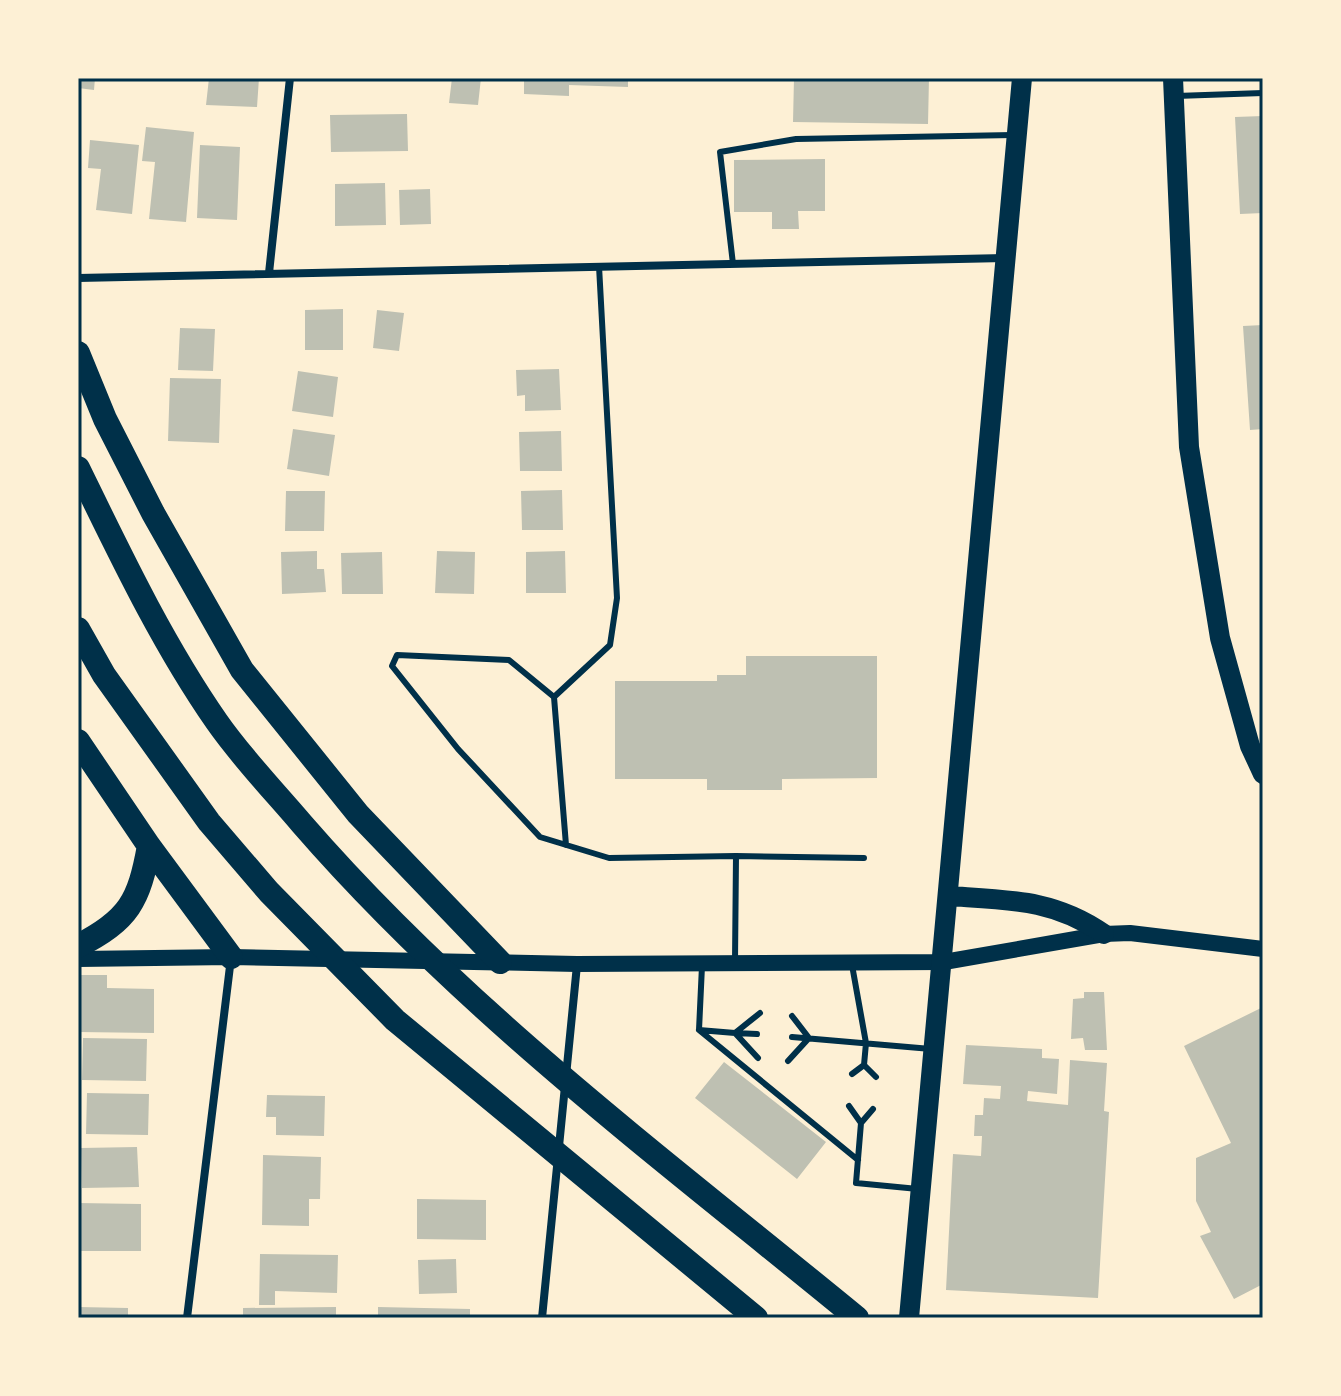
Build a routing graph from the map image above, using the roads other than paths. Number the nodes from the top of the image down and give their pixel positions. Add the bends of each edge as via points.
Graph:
1 (290, 78) edge
2 (1022, 78) edge
3 (1173, 87) edge
4 (1263, 93) edge
5 (1017, 135) junction
6 (1006, 258) junction
7 (733, 264) junction
8 (599, 266) junction
9 (269, 273) junction
10 (78, 278) edge
11 (78, 353) edge
12 (78, 468) edge
13 (78, 629) edge
14 (554, 697) junction
15 (78, 741) edge
16 (1263, 774) edge
17 (566, 845) junction
18 (149, 846) junction
19 (736, 856) junction
20 (864, 858) dead end
21 (949, 896) junction
22 (1104, 934) junction
23 (78, 946) edge
24 (1263, 949) edge
25 (231, 957) junction
26 (78, 959) edge
27 (500, 962) junction
28 (852, 962) junction
29 (944, 962) junction
30 (703, 963) junction
31 (735, 963) junction
32 (577, 964) junction
33 (760, 1013) dead end
34 (792, 1016) dead end
35 (699, 1030) junction
36 (735, 1033) junction
37 (757, 1034) dead end
38 (792, 1037) dead end
39 (809, 1038) junction
40 (866, 1043) junction
41 (935, 1049) junction
42 (758, 1058) dead end
43 (788, 1061) dead end
44 (864, 1065) junction
45 (852, 1074) dead end
46 (876, 1077) dead end
47 (849, 1106) dead end
48 (873, 1109) dead end
49 (861, 1123) junction
50 (858, 1160) junction
51 (921, 1190) junction
52 (187, 1318) edge
53 (542, 1318) edge
54 (756, 1318) edge
55 (857, 1318) edge
56 (909, 1318) edge

1 - 9 street
2 - 5 main road
3 - 4 lane
3 - 16 main road via 1189,447 1220,638
5 - 6 main road
5 - 7 lane via 796,139 720,152
6 - 7 street
6 - 21 main road
7 - 8 street
8 - 9 street
8 - 14 lane via 617,598 610,645
9 - 10 street
11 - 27 highway via 146,500 242,670 358,814
12 - 55 highway via 127,567 217,723 357,888 522,1043
13 - 54 highway via 104,675 209,822 269,892 395,1020
14 - 17 lane
14 - 17 lane via 509,660 397,655 392,666 458,749 540,837
15 - 18 highway
17 - 19 lane via 609,858
18 - 23 highway via 142,884 122,919
18 - 25 highway
19 - 20 lane
19 - 31 lane
21 - 22 main road via 1039,902 1083,919
21 - 29 main road
22 - 24 main road
22 - 29 main road
25 - 26 main road
25 - 27 main road
25 - 52 street
27 - 32 main road
28 - 29 main road
28 - 31 main road
28 - 40 lane
29 - 41 main road
30 - 31 main road
30 - 32 main road
30 - 35 lane
32 - 53 street
33 - 36 lane
34 - 39 lane
35 - 36 lane
35 - 50 lane
36 - 37 lane
36 - 42 lane
38 - 39 lane
39 - 40 lane
39 - 43 lane
40 - 41 lane
40 - 44 lane
41 - 51 main road
44 - 45 lane
44 - 46 lane
47 - 49 lane
48 - 49 lane
49 - 50 lane
50 - 51 lane via 856,1183
51 - 56 main road

